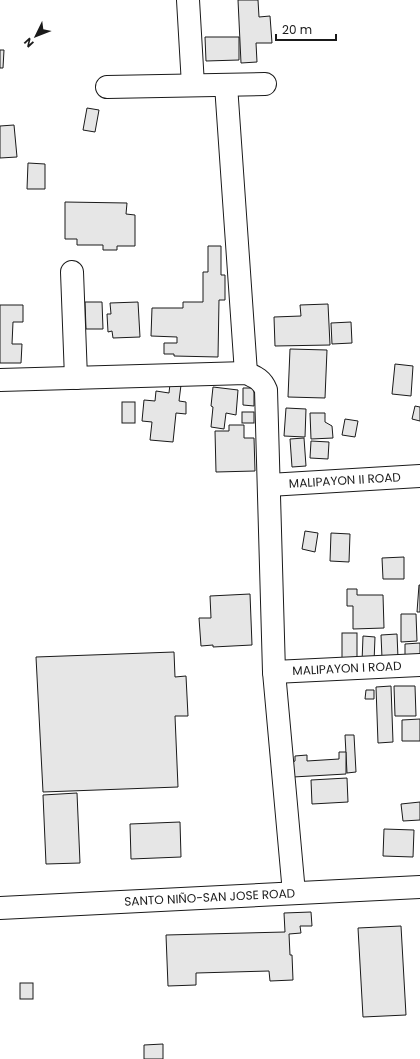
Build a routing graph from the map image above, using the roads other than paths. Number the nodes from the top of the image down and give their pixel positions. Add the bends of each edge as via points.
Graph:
1 (188, 0) edge
2 (265, 84) dead end
3 (194, 85) junction
4 (226, 85) junction
5 (106, 87) dead end
6 (72, 272) dead end
7 (246, 374) junction
8 (76, 378) junction
9 (0, 380) edge
10 (420, 476) edge
11 (269, 485) junction
12 (420, 665) edge
13 (274, 672) junction
14 (420, 887) edge
15 (294, 893) junction
16 (0, 908) edge

1 - 3 street
2 - 4 street
3 - 4 street
3 - 5 street
4 - 7 street
6 - 8 street
7 - 8 street
7 - 11 street via 256,376 263,382 266,390
8 - 9 street
10 - 11 street, MALIPAYON II ROAD
11 - 13 street
12 - 13 street, MALIPAYON I ROAD
13 - 15 street
14 - 15 street, SANTO NIÑO-SAN JOSE ROAD
15 - 16 street, SANTO NIÑO-SAN JOSE ROAD

